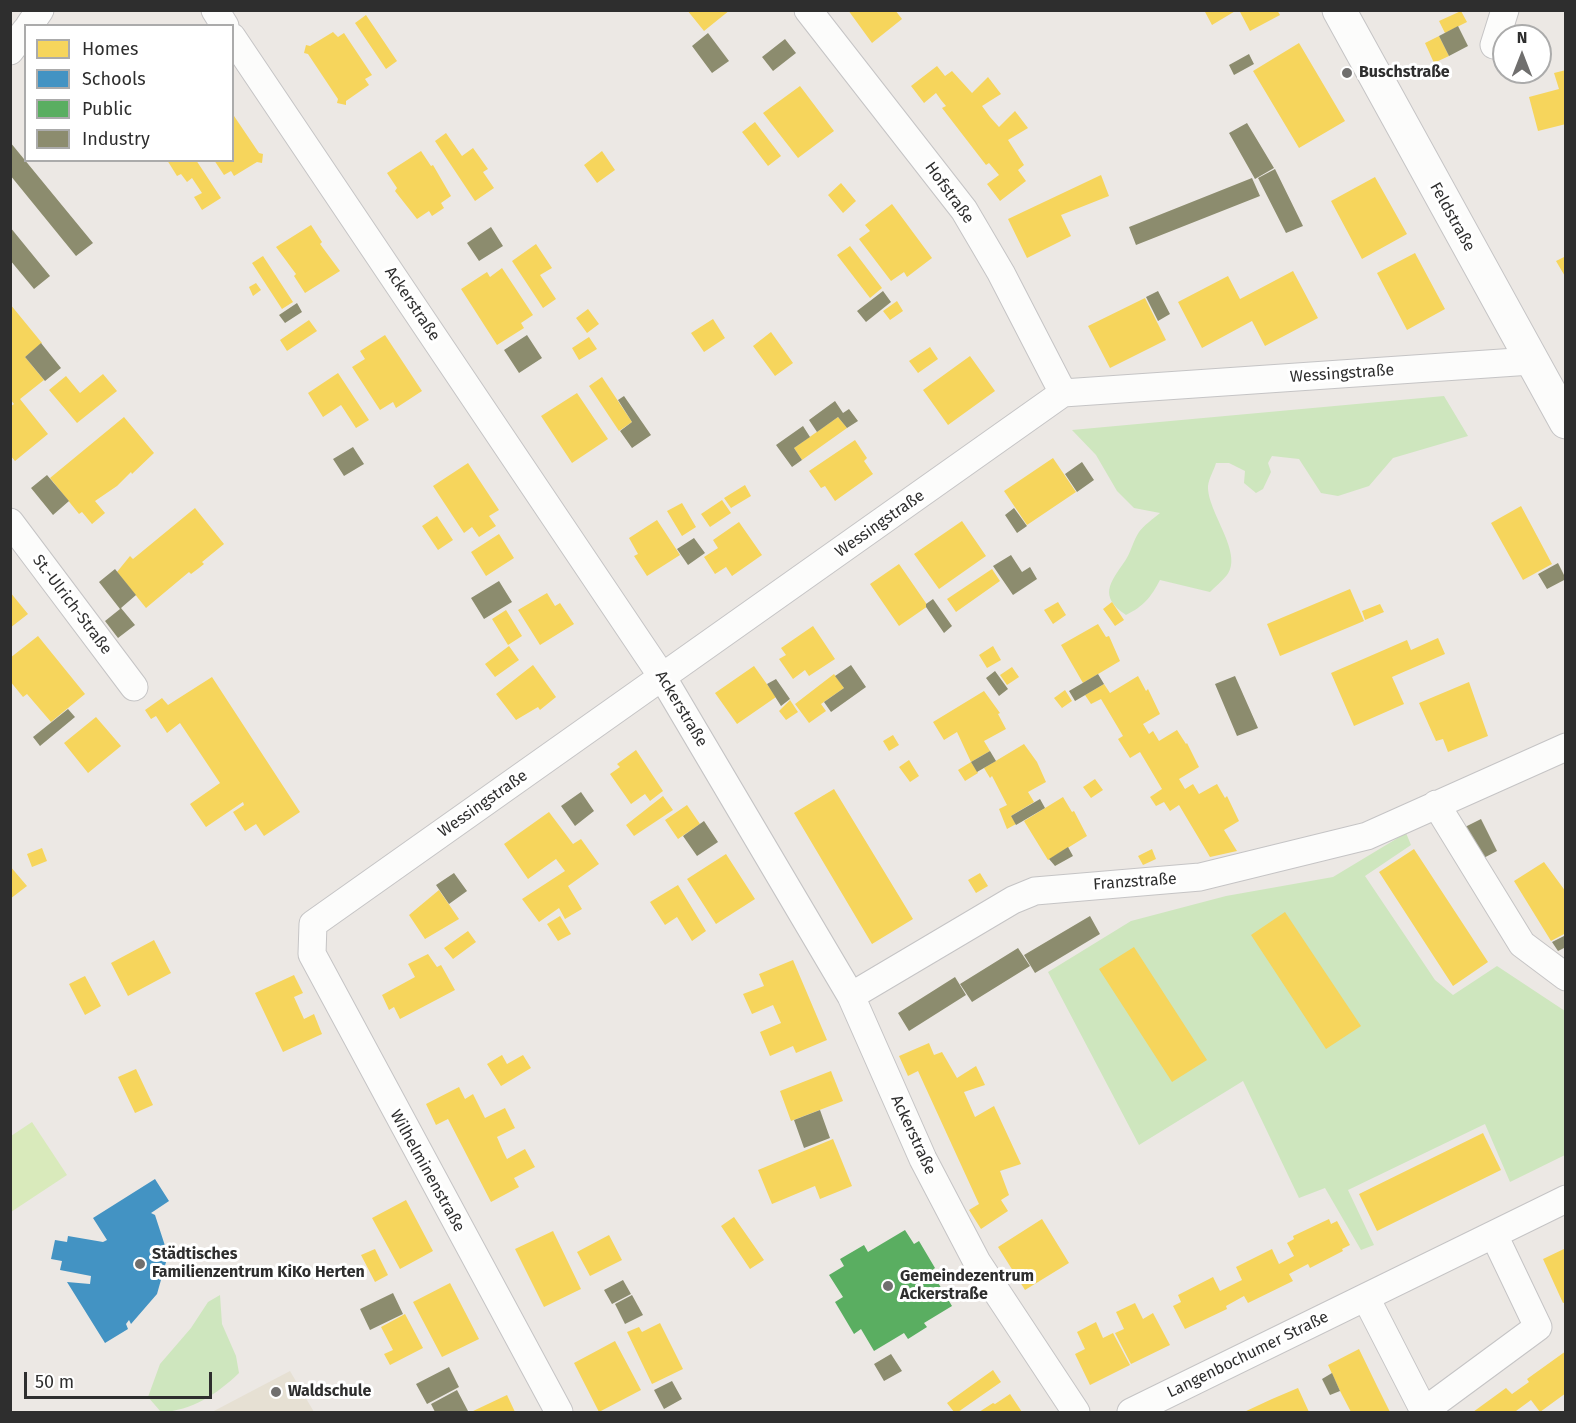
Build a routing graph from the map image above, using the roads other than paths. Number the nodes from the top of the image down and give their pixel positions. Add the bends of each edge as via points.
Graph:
1 (40, 10) edge
2 (215, 10) edge
3 (808, 10) edge
4 (1339, 10) edge
5 (30, 24) edge
6 (224, 24) edge
7 (24, 33) edge
8 (234, 40) edge
9 (10, 51) edge
10 (1531, 361) junction
11 (1063, 393) junction
12 (1566, 422) edge
13 (10, 522) edge
14 (663, 678) junction
15 (134, 687) dead end
16 (1566, 747) edge
17 (1436, 804) junction
18 (313, 924) joint
19 (1566, 977) edge
20 (851, 996) junction
21 (1566, 1199) edge
22 (1494, 1235) junction
23 (1366, 1298) junction
24 (559, 1413) edge
25 (1076, 1413) edge
26 (1131, 1413) edge

1 - 5 street
2 - 6 street
3 - 11 street, Hofstraße via 964,210
4 - 10 main road, Feldstraße
7 - 9 street
8 - 14 street, Ackerstraße
10 - 11 street, Wessingstraße
10 - 12 main road, Feldstraße
11 - 14 street, Wessingstraße
13 - 15 street, St.-Ulrich-Straße
14 - 18 street, Wessingstraße
14 - 20 street, Ackerstraße
16 - 17 street, Franzstraße
17 - 19 street via 1522,944
17 - 20 street, Franzstraße via 1367,836 1200,877 1035,891 1013,900
18 - 24 street, Wilhelminenstraße via 312,954
20 - 25 street, Ackerstraße via 922,1159 977,1262
21 - 22 street, Langenbochumer Straße
22 - 23 street, Langenbochumer Straße
22 - 23 street via 1538,1327 1424,1411
23 - 26 street, Langenbochumer Straße

